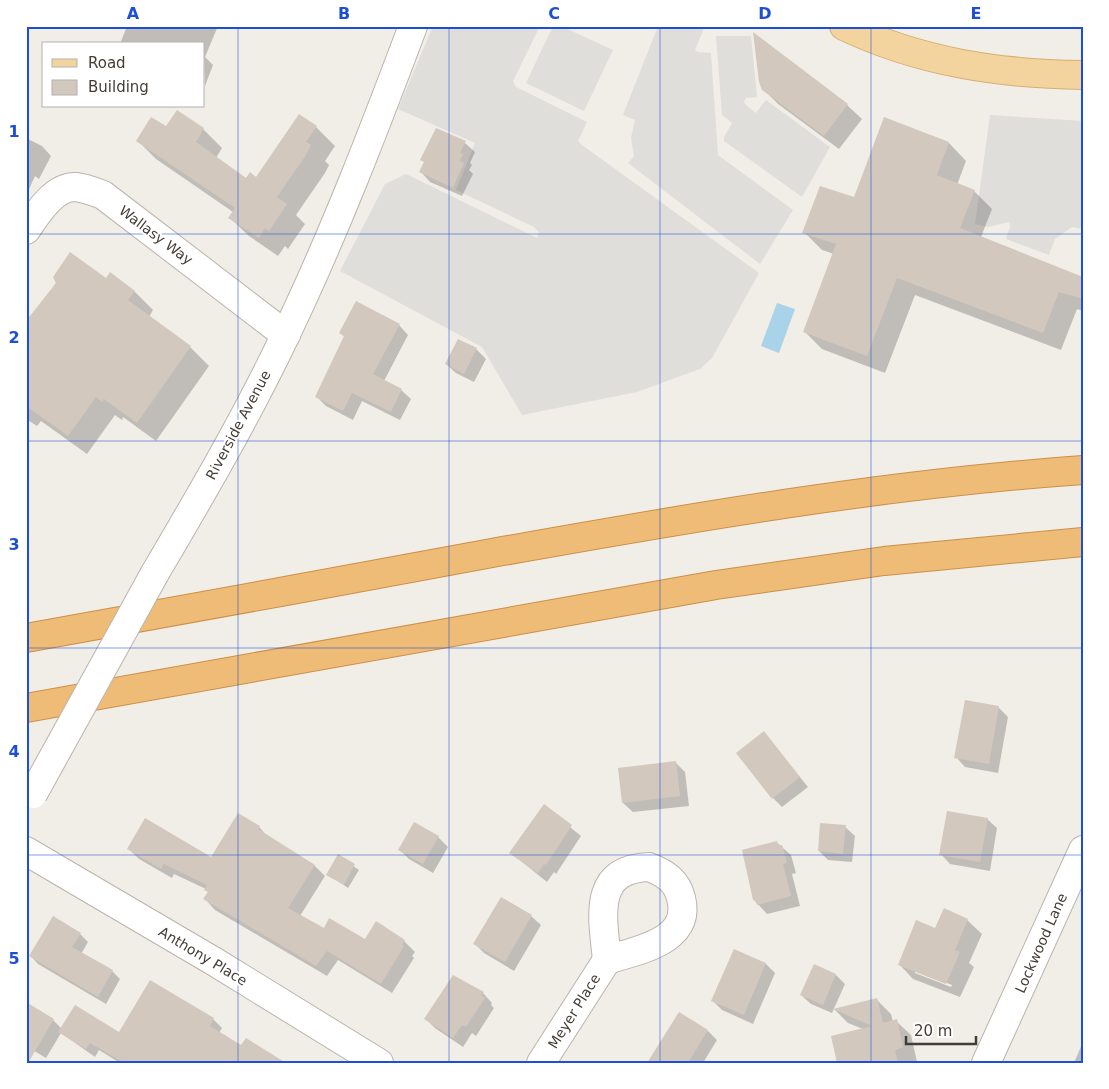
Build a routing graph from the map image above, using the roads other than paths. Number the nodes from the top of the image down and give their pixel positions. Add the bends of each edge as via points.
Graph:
1 (413, 26) edge
2 (844, 26) edge
3 (1083, 75) edge
4 (26, 230) edge
5 (286, 335) junction
6 (1083, 470) edge
7 (1083, 542) edge
8 (26, 638) edge
9 (26, 708) edge
10 (30, 800) edge
11 (1083, 850) edge
12 (26, 851) edge
13 (606, 960) dead end
14 (379, 1063) edge
15 (541, 1063) edge
16 (986, 1063) edge

1 - 5 street, Riverside Avenue
2 - 3 main road via 891,46 952,63 1018,73
4 - 5 street, Wallasy Way via 40,210 59,192 75,187 103,194
5 - 10 street, Riverside Avenue, bridge via 248,410
6 - 8 highway via 800,501
7 - 9 highway via 884,560 735,582
11 - 16 street, Lockwood Lane
12 - 14 street, Anthony Place via 216,962
13 - 15 street, Meyer Place

